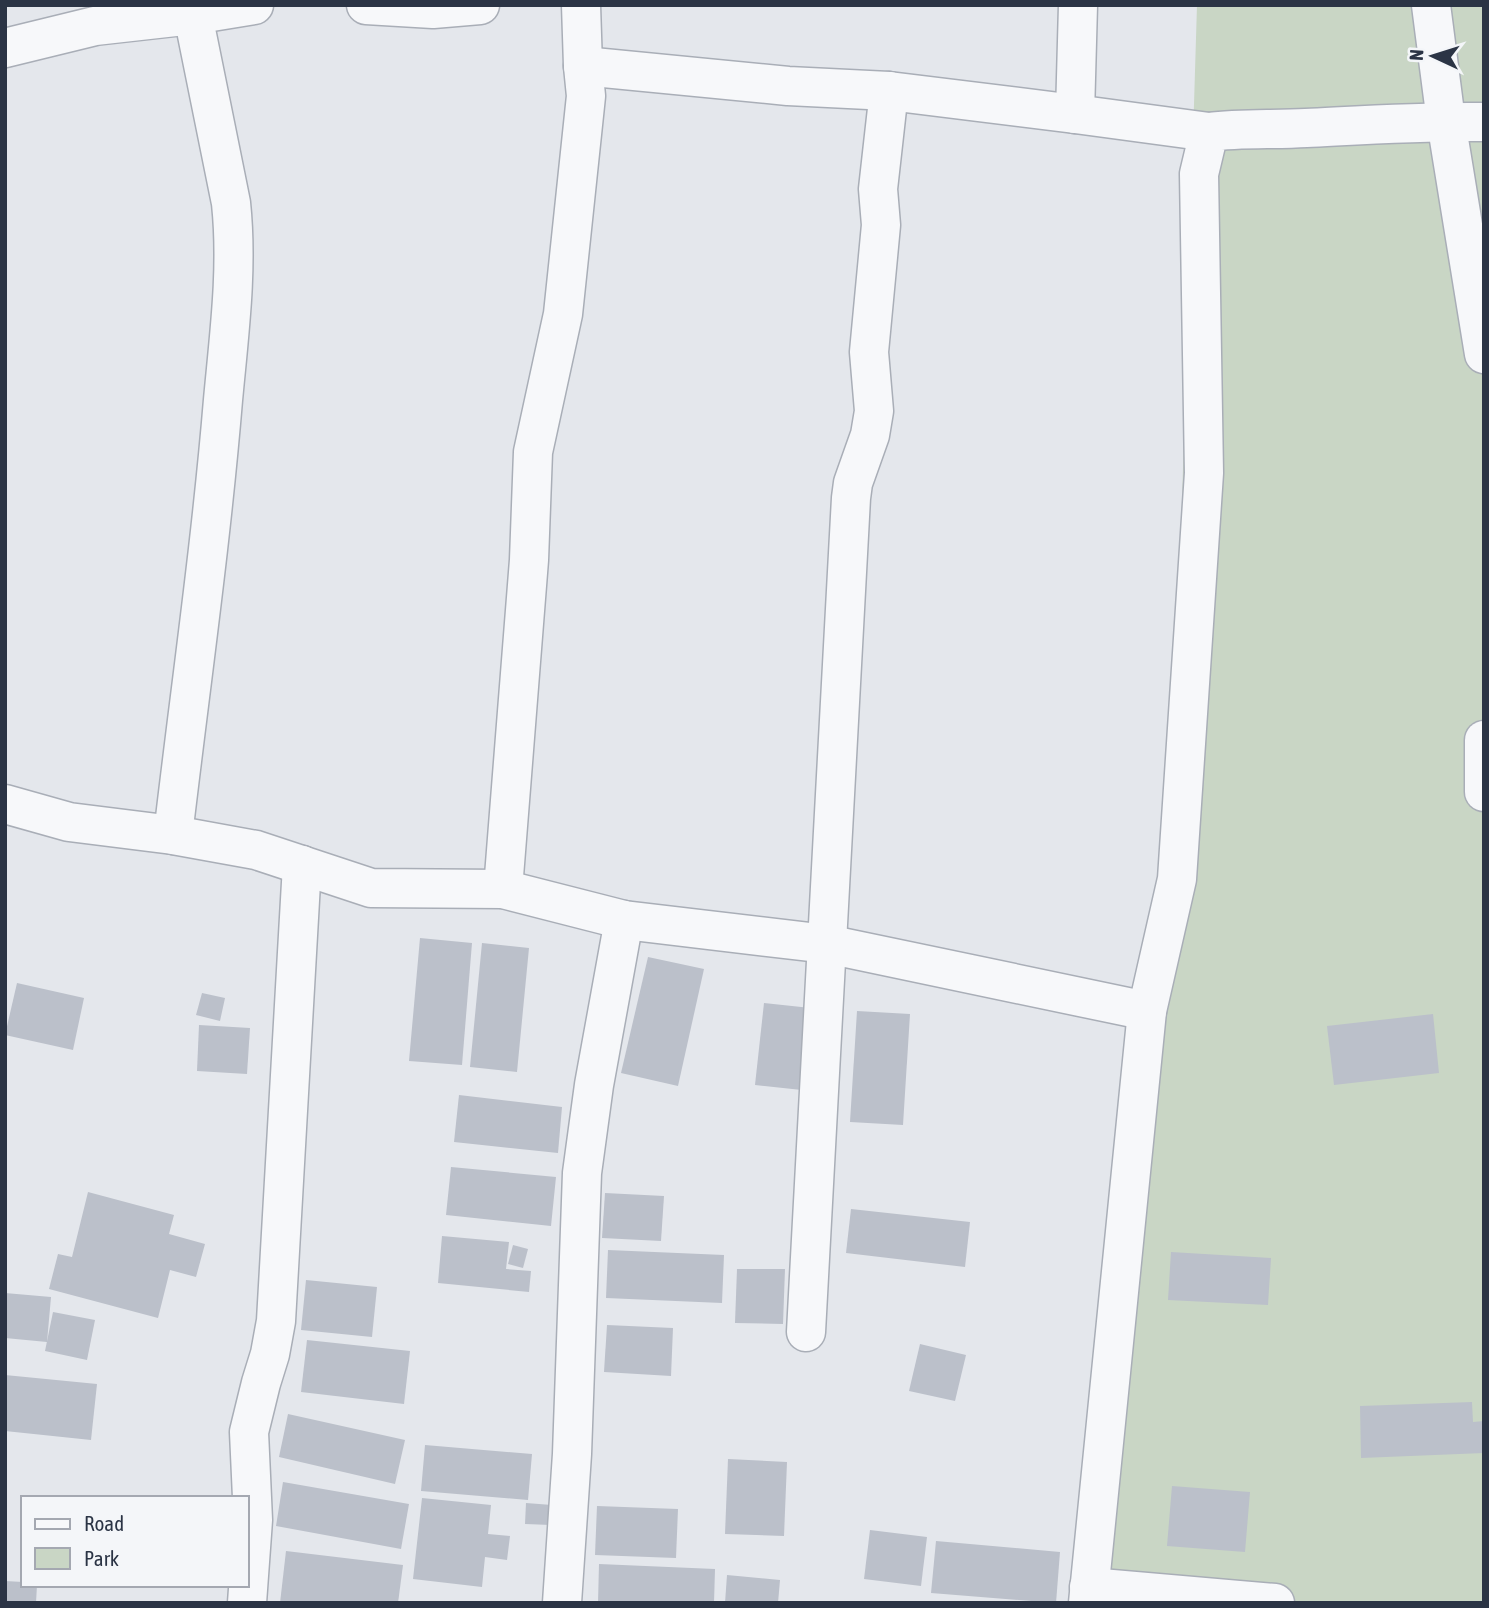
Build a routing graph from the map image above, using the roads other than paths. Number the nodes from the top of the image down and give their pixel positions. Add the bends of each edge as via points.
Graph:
1 (254, 5) edge
2 (366, 5) edge
3 (480, 5) edge
4 (581, 5) edge
5 (1078, 5) edge
6 (1431, 5) edge
7 (193, 15) junction
8 (5, 48) edge
9 (583, 66) junction
10 (889, 91) junction
11 (1075, 114) junction
12 (1446, 121) junction
13 (1484, 122) edge
14 (1209, 132) junction
15 (1484, 355) edge
16 (1484, 740) edge
17 (1484, 792) edge
18 (5, 804) edge
19 (173, 835) junction
20 (302, 865) junction
21 (503, 889) junction
22 (624, 920) junction
23 (827, 943) junction
24 (1147, 1010) junction
25 (806, 1332) dead end
26 (1088, 1595) edge
27 (247, 1603) edge
28 (562, 1603) edge
29 (1275, 1603) edge

1 - 7 street
2 - 3 street via 433,9
4 - 9 street
5 - 11 street
6 - 12 street
7 - 8 street via 95,26
7 - 19 street via 231,204 234,272 217,468
9 - 10 street
9 - 21 street via 586,96 563,314 533,452
10 - 11 street
10 - 23 street via 869,352 874,411 851,498
11 - 14 street
12 - 13 street
12 - 14 street
12 - 15 street
14 - 24 street via 1199,174 1204,473 1177,879
16 - 17 street
18 - 19 street via 69,822
19 - 20 street via 256,850
20 - 21 street via 370,888
20 - 27 street via 276,1321 249,1432 253,1520
21 - 22 street
22 - 23 street
22 - 28 street via 582,1173
23 - 24 street
23 - 25 street
24 - 26 street
26 - 29 street

